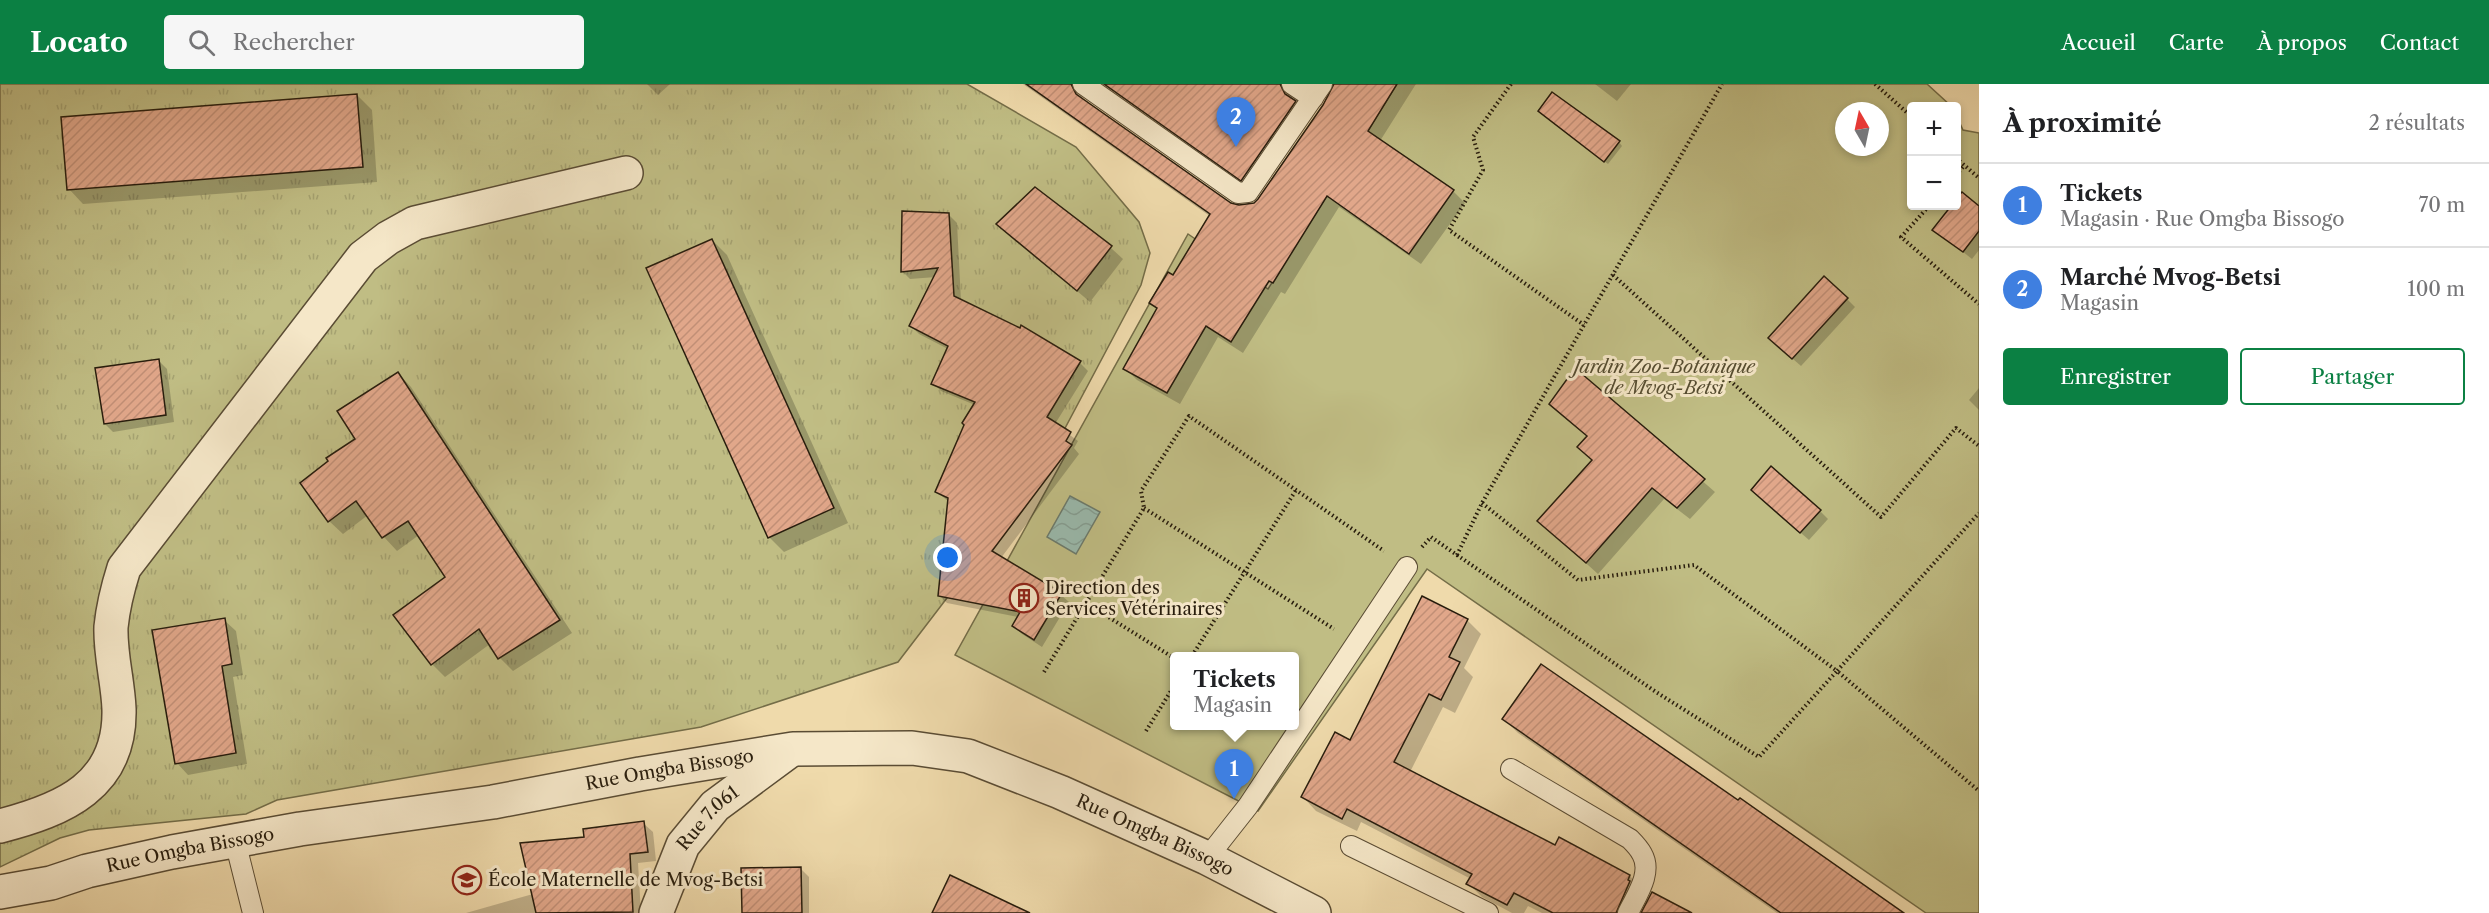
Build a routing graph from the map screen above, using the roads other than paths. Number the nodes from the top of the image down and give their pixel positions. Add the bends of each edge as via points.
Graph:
1 (1083, 84) edge
2 (1292, 84) edge
3 (1317, 91) edge
4 (626, 173) dead end
5 (1407, 567) road end
6 (1299, 729) edge
7 (1298, 730) edge
8 (793, 749) junction
9 (1511, 769) dead end
10 (0, 826) edge
11 (235, 841) junction
12 (1351, 846) dead end
13 (1207, 858) junction
14 (51, 883) junction
15 (0, 891) edge
16 (0, 907) edge
17 (253, 913) edge
18 (656, 913) edge
19 (1314, 913) edge
20 (1488, 913) edge
21 (1628, 913) edge

1 - 3 lane via 1238,193 1248,192
2 - 3 lane
4 - 10 street via 415,223 363,257 124,568 111,628 119,711 115,745 100,777 74,799
5 - 6 lane
7 - 13 lane via 1248,806
8 - 11 street, Rue Omgba Bissogo via 493,802
8 - 13 street, Rue Omgba Bissogo via 912,748 968,756 1060,792
8 - 18 street, Rue 7.061 via 715,806 683,846
9 - 21 lane via 1630,839 1643,855 1644,882
11 - 14 street, Rue Omgba Bissogo via 87,871
11 - 17 lane
12 - 20 lane
13 - 19 street, Rue Omgba Bissogo
14 - 15 street, Rue Omgba Bissogo
14 - 16 street

